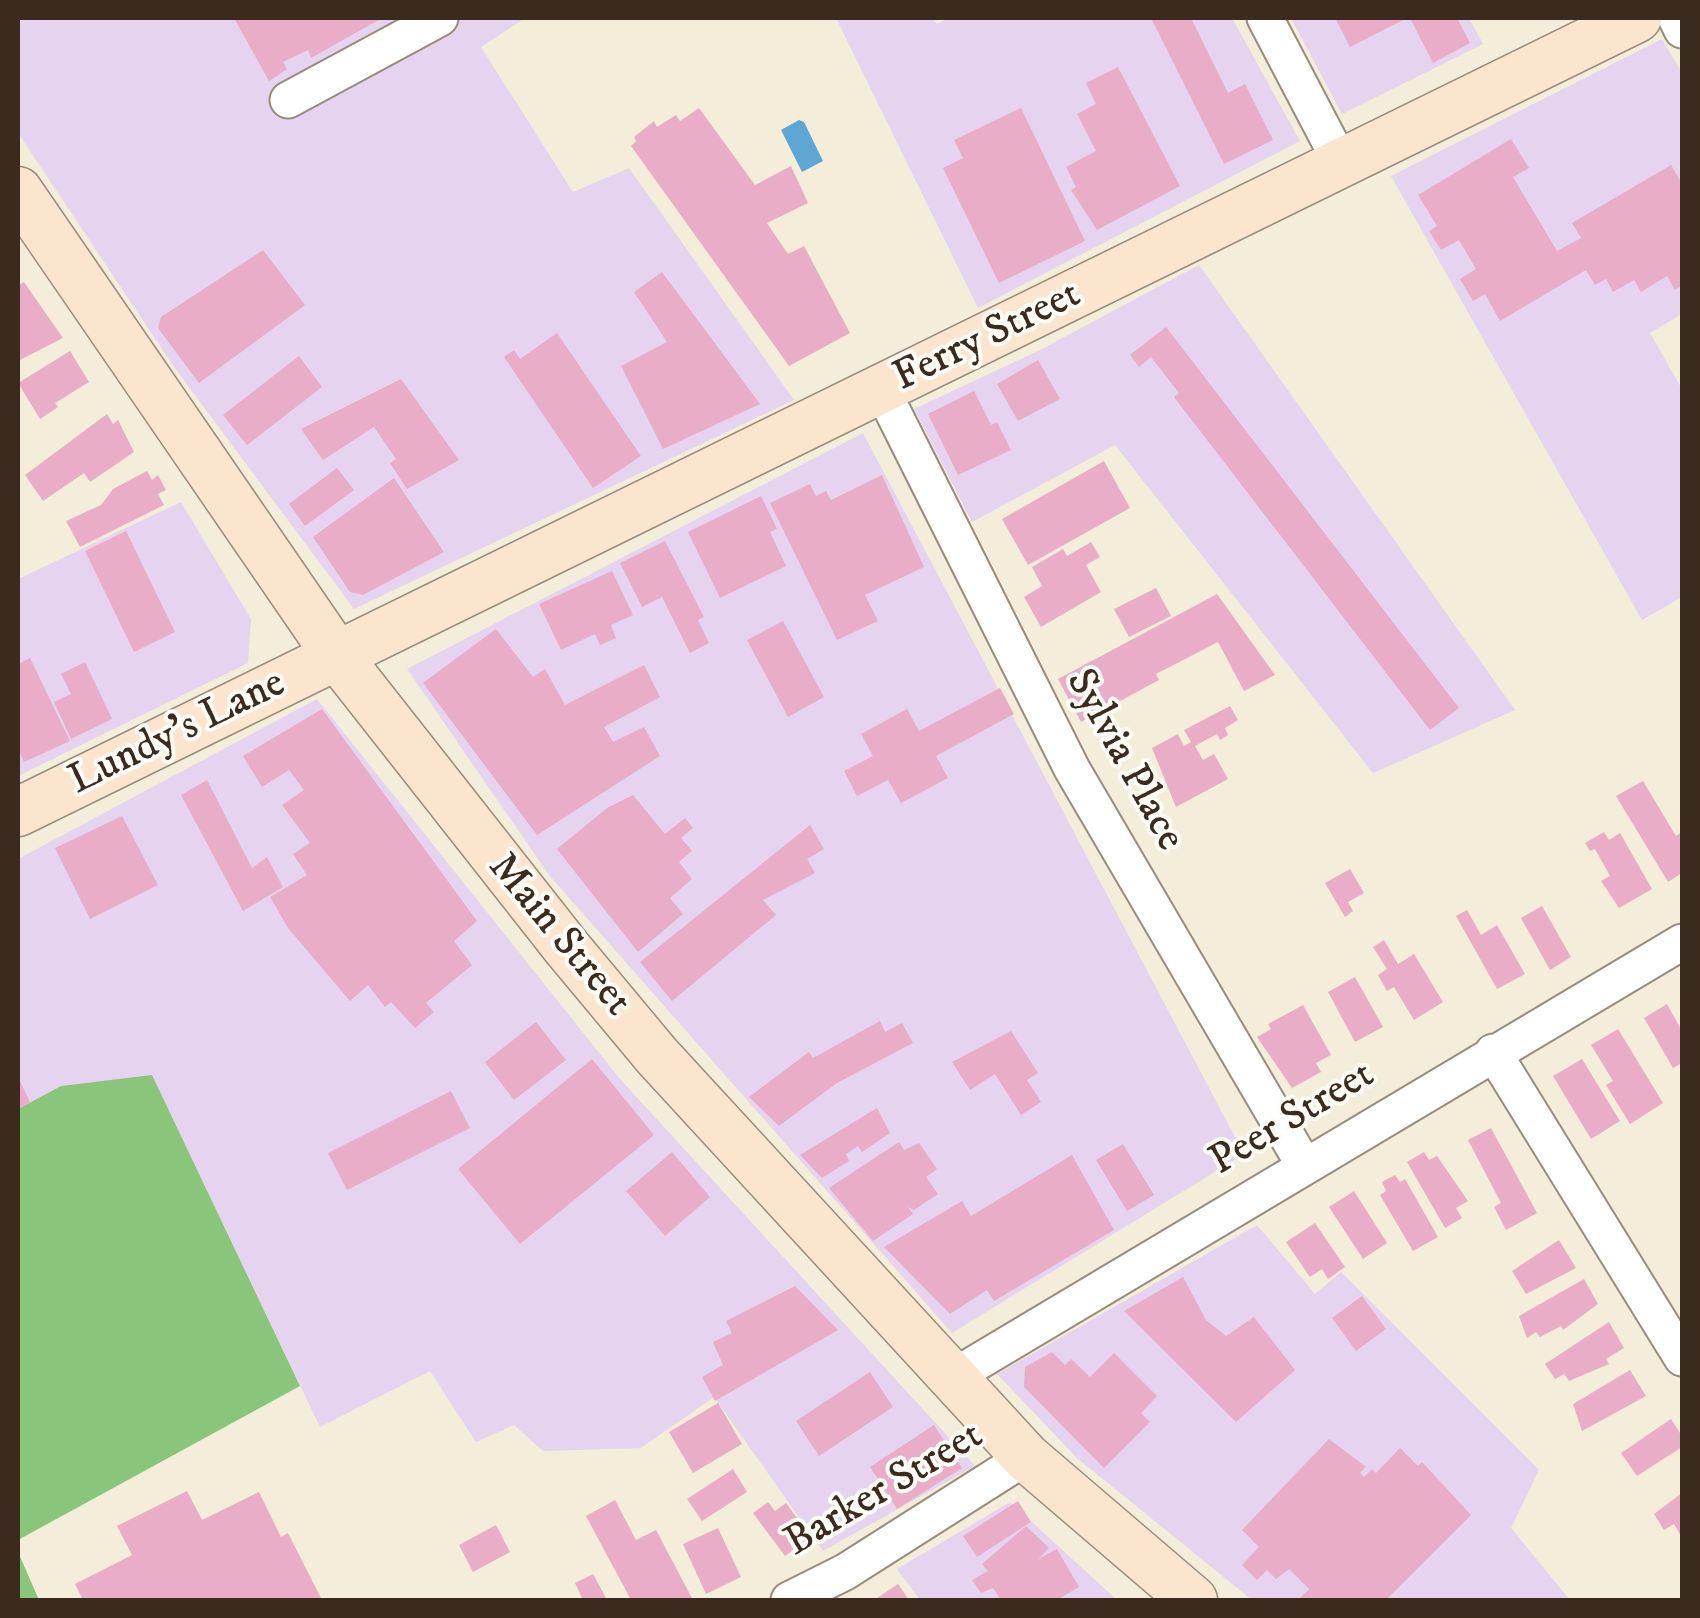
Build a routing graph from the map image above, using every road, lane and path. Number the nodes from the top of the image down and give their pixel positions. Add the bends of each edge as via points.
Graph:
1 (440, 18) edge
2 (1266, 18) edge
3 (1637, 18) edge
4 (1676, 18) edge
5 (1682, 30) edge
6 (288, 100) dead end
7 (1342, 165) junction
8 (18, 192) edge
9 (882, 390) junction
10 (338, 657) junction
11 (18, 812) edge
12 (1682, 942) edge
13 (1493, 1052) junction
14 (1304, 1165) junction
15 (1682, 1358) edge
16 (951, 1378) junction
17 (1026, 1457) junction
18 (790, 1600) edge
19 (1194, 1600) edge

1 - 6 street
2 - 7 street
3 - 7 street, Ferry Street
4 - 5 street
7 - 9 street, Ferry Street
8 - 10 street, Main Street
9 - 10 street, Ferry Street
9 - 14 street, Sylvia Place via 1072,769
10 - 11 street, Lundy's Lane
10 - 16 street, Main Street via 657,1056
12 - 13 street, Peer Street
13 - 14 street, Peer Street
13 - 15 street
14 - 16 street, Peer Street
16 - 17 street, Main Street
17 - 18 street, Barker Street
17 - 19 street, Main Street

